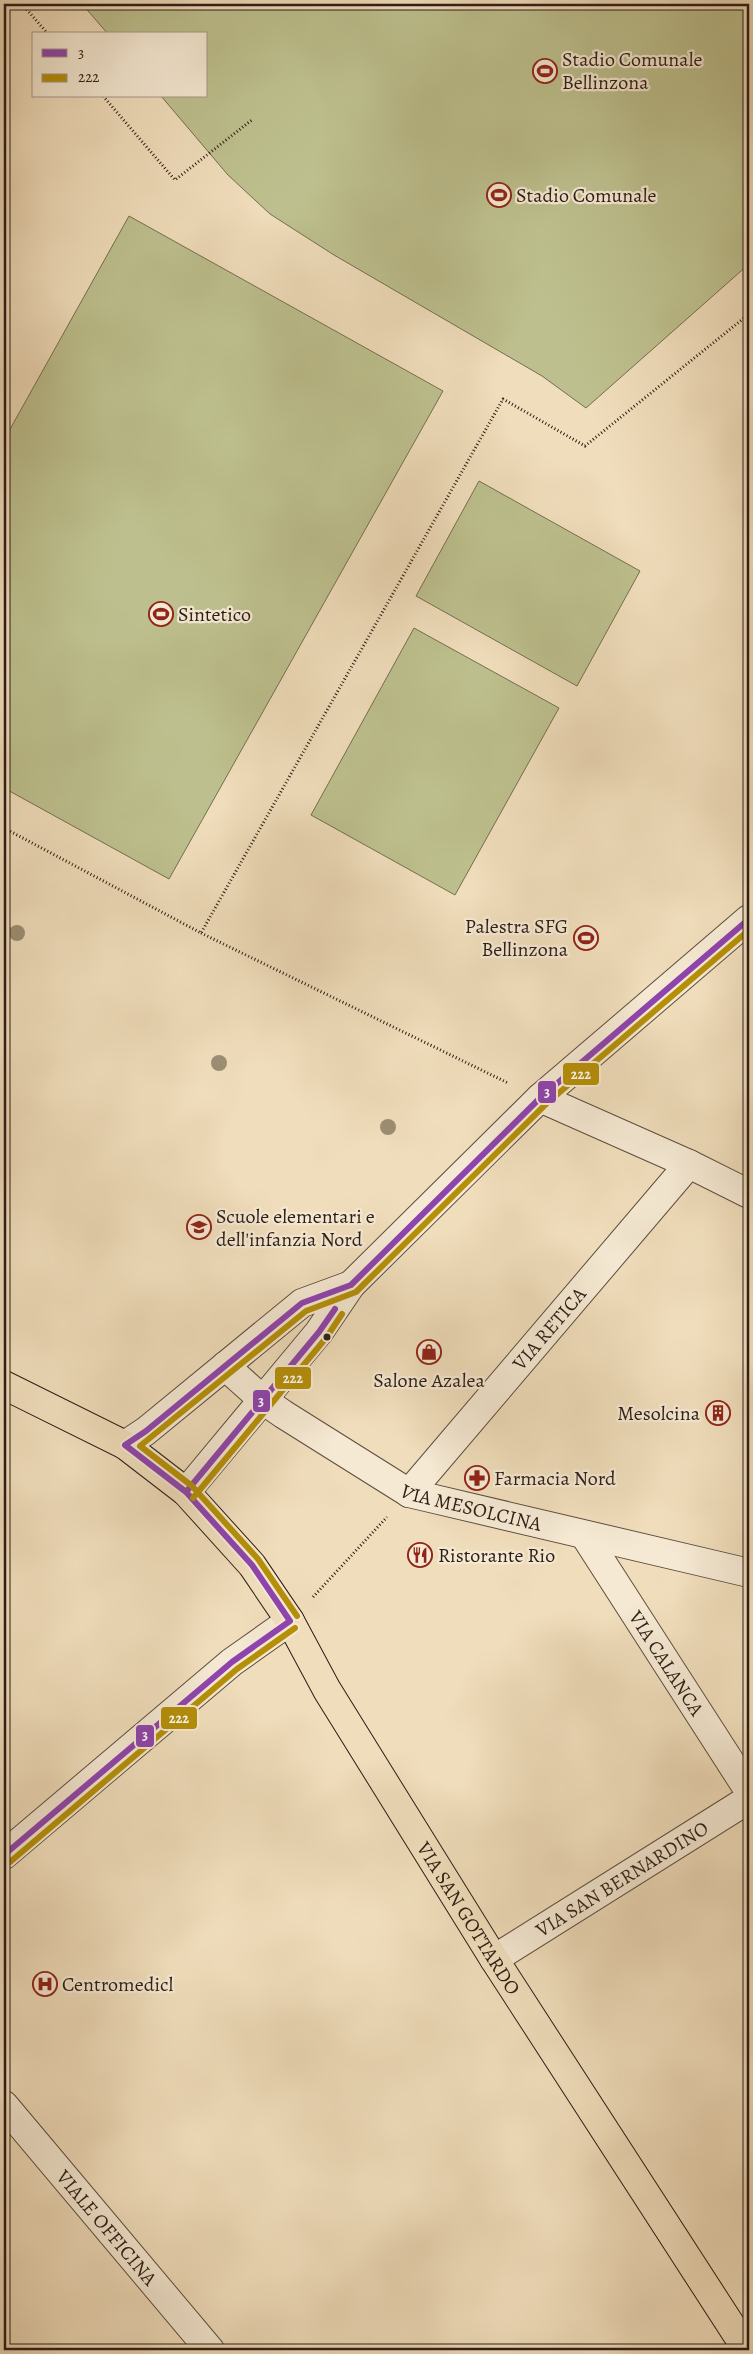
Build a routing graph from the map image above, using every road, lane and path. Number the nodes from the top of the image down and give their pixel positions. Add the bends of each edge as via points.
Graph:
1 (22, 4) edge
2 (46, 32) edge
3 (105, 98) edge
4 (252, 118) dead end
5 (749, 314) edge
6 (4, 828) edge
7 (749, 919) edge
8 (201, 933) junction
9 (540, 1098) junction
10 (689, 1164) junction
11 (749, 1194) edge
12 (351, 1285) junction
13 (225, 1366) junction
14 (4, 1385) edge
15 (263, 1400) junction
16 (124, 1445) junction
17 (186, 1492) junction
18 (410, 1493) junction
19 (585, 1536) junction
20 (749, 1573) edge
21 (290, 1621) junction
22 (749, 1791) edge
23 (749, 1799) edge
24 (4, 1855) edge
25 (494, 1959) junction
26 (4, 2105) edge
27 (210, 2350) edge
28 (747, 2350) edge

1 - 2 path
3 - 4 path via 175,180
5 - 8 path via 585,446 503,399
6 - 8 path
7 - 9 street
8 - 9 path
9 - 10 street
9 - 12 street
10 - 11 street
10 - 18 street, VIA RETICA
12 - 13 street via 302,1304
12 - 15 street via 319,1332
13 - 15 street, VIA MESOLCINA
13 - 16 street via 146,1431
14 - 16 main road, VIA SAN GOTTARDO
15 - 17 street
15 - 18 street, VIA MESOLCINA
16 - 17 main road, VIA SAN GOTTARDO
17 - 21 main road, VIA SAN GOTTARDO via 252,1566
18 - 19 street, VIA MESOLCINA
18 - 21 path
19 - 20 street, VIA MESOLCINA
19 - 22 street, VIA CALANCA
21 - 24 street via 190,1696
21 - 25 main road, VIA SAN GOTTARDO via 326,1690
23 - 25 street, VIA SAN BERNARDINO
25 - 28 main road, VIA SAN GOTTARDO
26 - 27 street, VIALE OFFICINA

